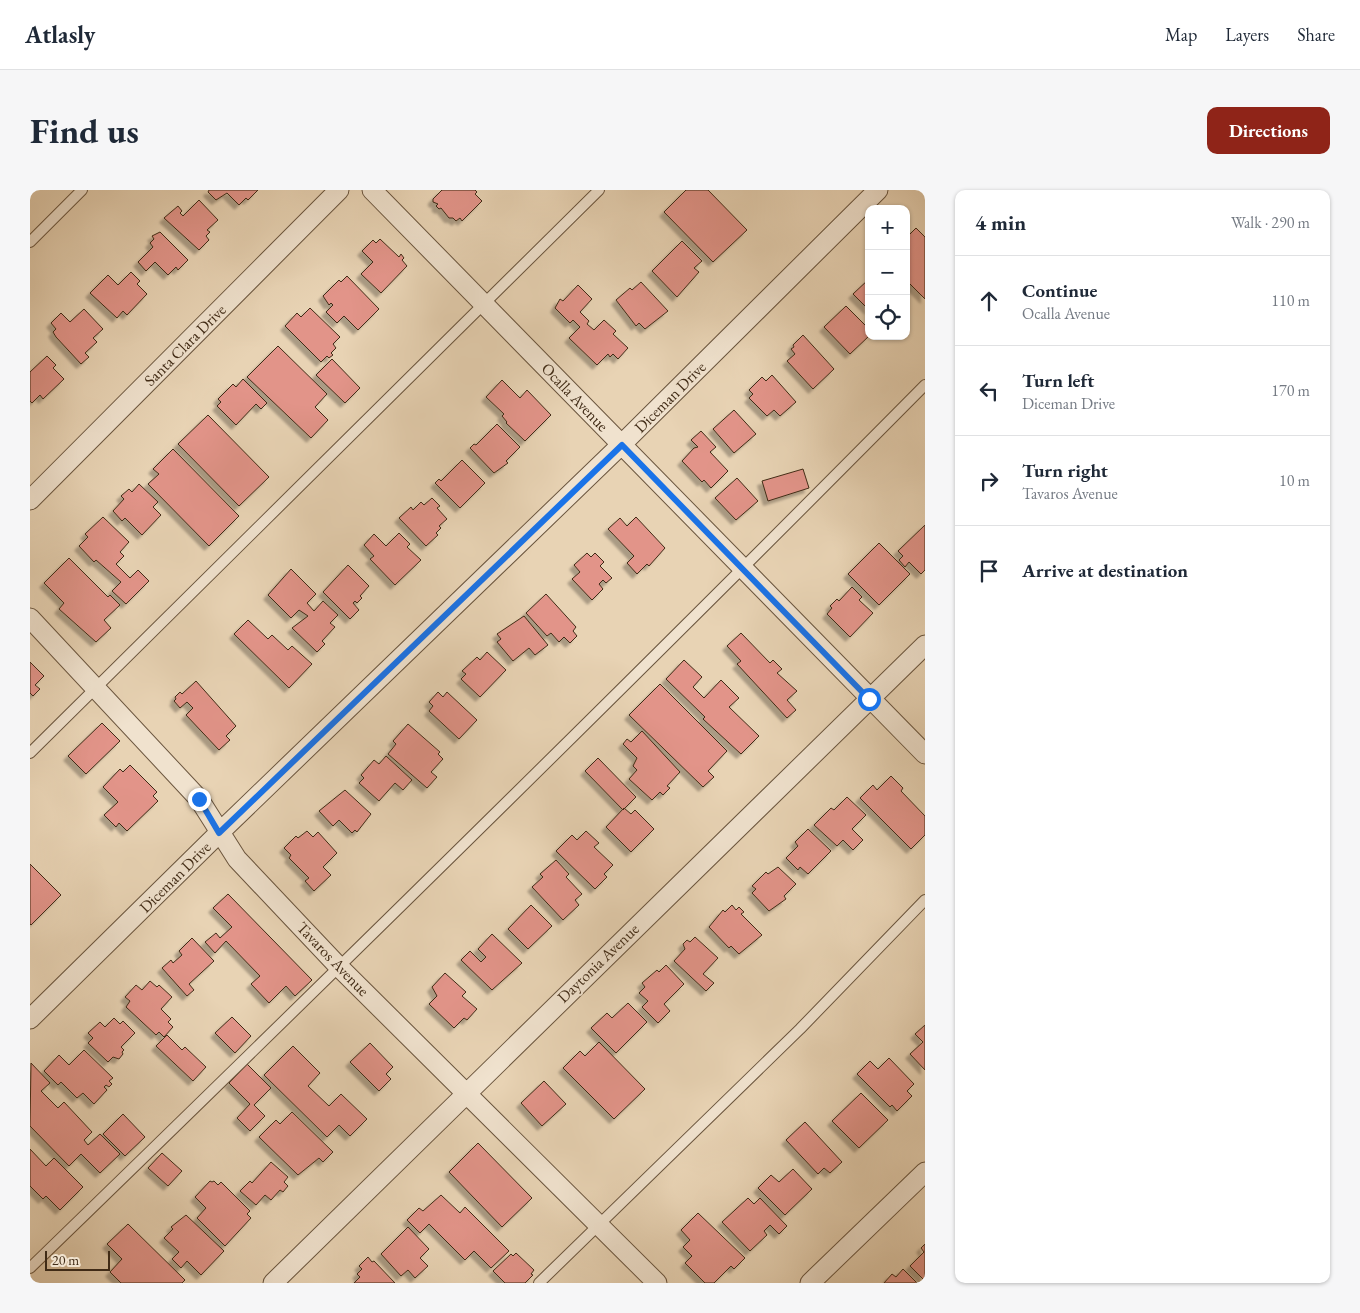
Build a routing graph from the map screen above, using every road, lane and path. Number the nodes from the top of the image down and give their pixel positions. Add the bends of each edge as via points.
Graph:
1 (82, 190) edge
2 (339, 190) edge
3 (372, 190) edge
4 (599, 190) edge
5 (878, 190) edge
6 (30, 242) edge
7 (484, 304) junction
8 (925, 385) edge
9 (622, 445) junction
10 (30, 500) edge
11 (743, 569) junction
12 (30, 618) edge
13 (925, 645) edge
14 (96, 688) junction
15 (869, 699) junction
16 (30, 753) edge
17 (925, 754) edge
18 (219, 833) junction
19 (925, 900) edge
20 (340, 968) junction
21 (30, 1019) edge
22 (466, 1092) junction
23 (925, 1172) edge
24 (598, 1225) junction
25 (30, 1268) edge
26 (273, 1283) edge
27 (539, 1283) edge
28 (657, 1283) edge
29 (810, 1283) edge

1 - 6 lane
2 - 10 street, Santa Clara Drive
3 - 7 street, Ocalla Avenue
4 - 7 lane
5 - 9 street, Diceman Drive
7 - 9 street, Ocalla Avenue
7 - 14 lane
8 - 11 lane
9 - 11 street, Ocalla Avenue
9 - 18 street, Diceman Drive
11 - 15 street, Ocalla Avenue
11 - 20 lane
12 - 14 street, Tavaros Avenue
13 - 15 street, Daytonia Avenue
14 - 16 lane
14 - 18 street, Tavaros Avenue via 199,799
15 - 17 street, Ocalla Avenue
15 - 22 street, Daytonia Avenue
18 - 20 street, Tavaros Avenue via 237,859
18 - 21 street, Diceman Drive
19 - 24 lane via 793,1036
20 - 22 street, Tavaros Avenue
20 - 25 lane
22 - 24 street, Tavaros Avenue
22 - 26 street, Daytonia Avenue
23 - 29 street
24 - 27 lane
24 - 28 street, Tavaros Avenue

